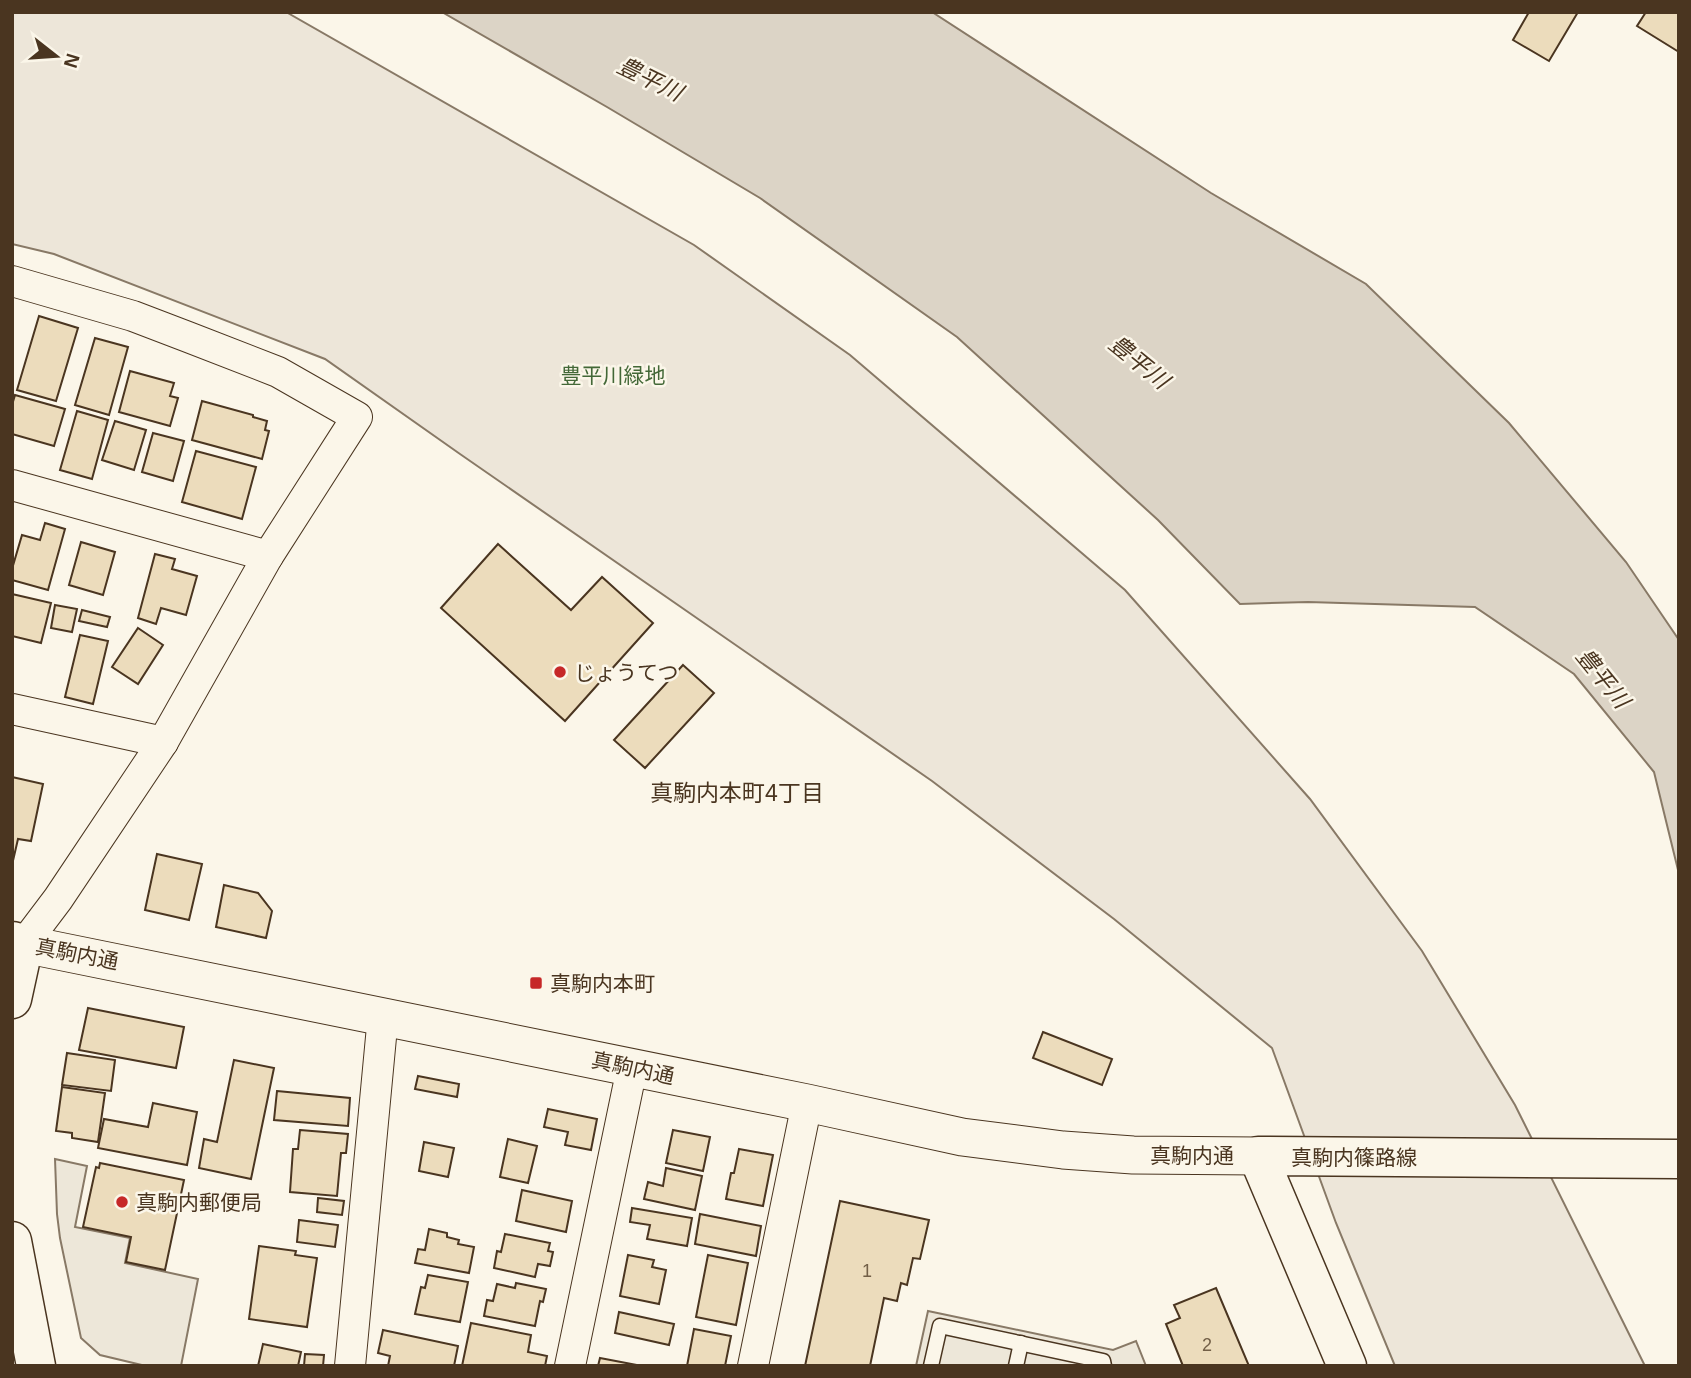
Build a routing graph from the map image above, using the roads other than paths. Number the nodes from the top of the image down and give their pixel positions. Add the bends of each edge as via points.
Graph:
1 (12, 281) edge
2 (12, 485) edge
3 (268, 556) junction
4 (12, 709) edge
5 (163, 742) junction
6 (18, 942) edge
7 (12, 999) edge
8 (383, 1016) junction
9 (632, 1068) junction
10 (807, 1103) junction
11 (1258, 1156) junction
12 (1679, 1159) edge
13 (12, 1241) edge
14 (17, 1294) edge
15 (1021, 1343) junction
16 (36, 1366) edge
17 (350, 1366) edge
18 (570, 1366) edge
19 (753, 1366) edge
20 (931, 1366) edge
21 (1016, 1366) edge
22 (1104, 1366) edge
23 (1347, 1366) edge

1 - 3 street via 133,316 201,342 278,373 357,417
2 - 3 street
3 - 5 street
4 - 5 street
5 - 6 street via 58,898
6 - 7 main road
6 - 8 street, 真駒内通
8 - 9 street, 真駒内通
8 - 17 street
9 - 10 street, 真駒内通
9 - 18 street
10 - 11 street, 真駒内通 via 962,1137 1063,1150
10 - 19 street
11 - 12 main road, 真駒内篠路線
11 - 23 main road, 真駒内篠路線
13 - 14 main road
14 - 16 main road
15 - 20 lane via 940,1326
15 - 21 lane
15 - 22 lane via 1103,1362

